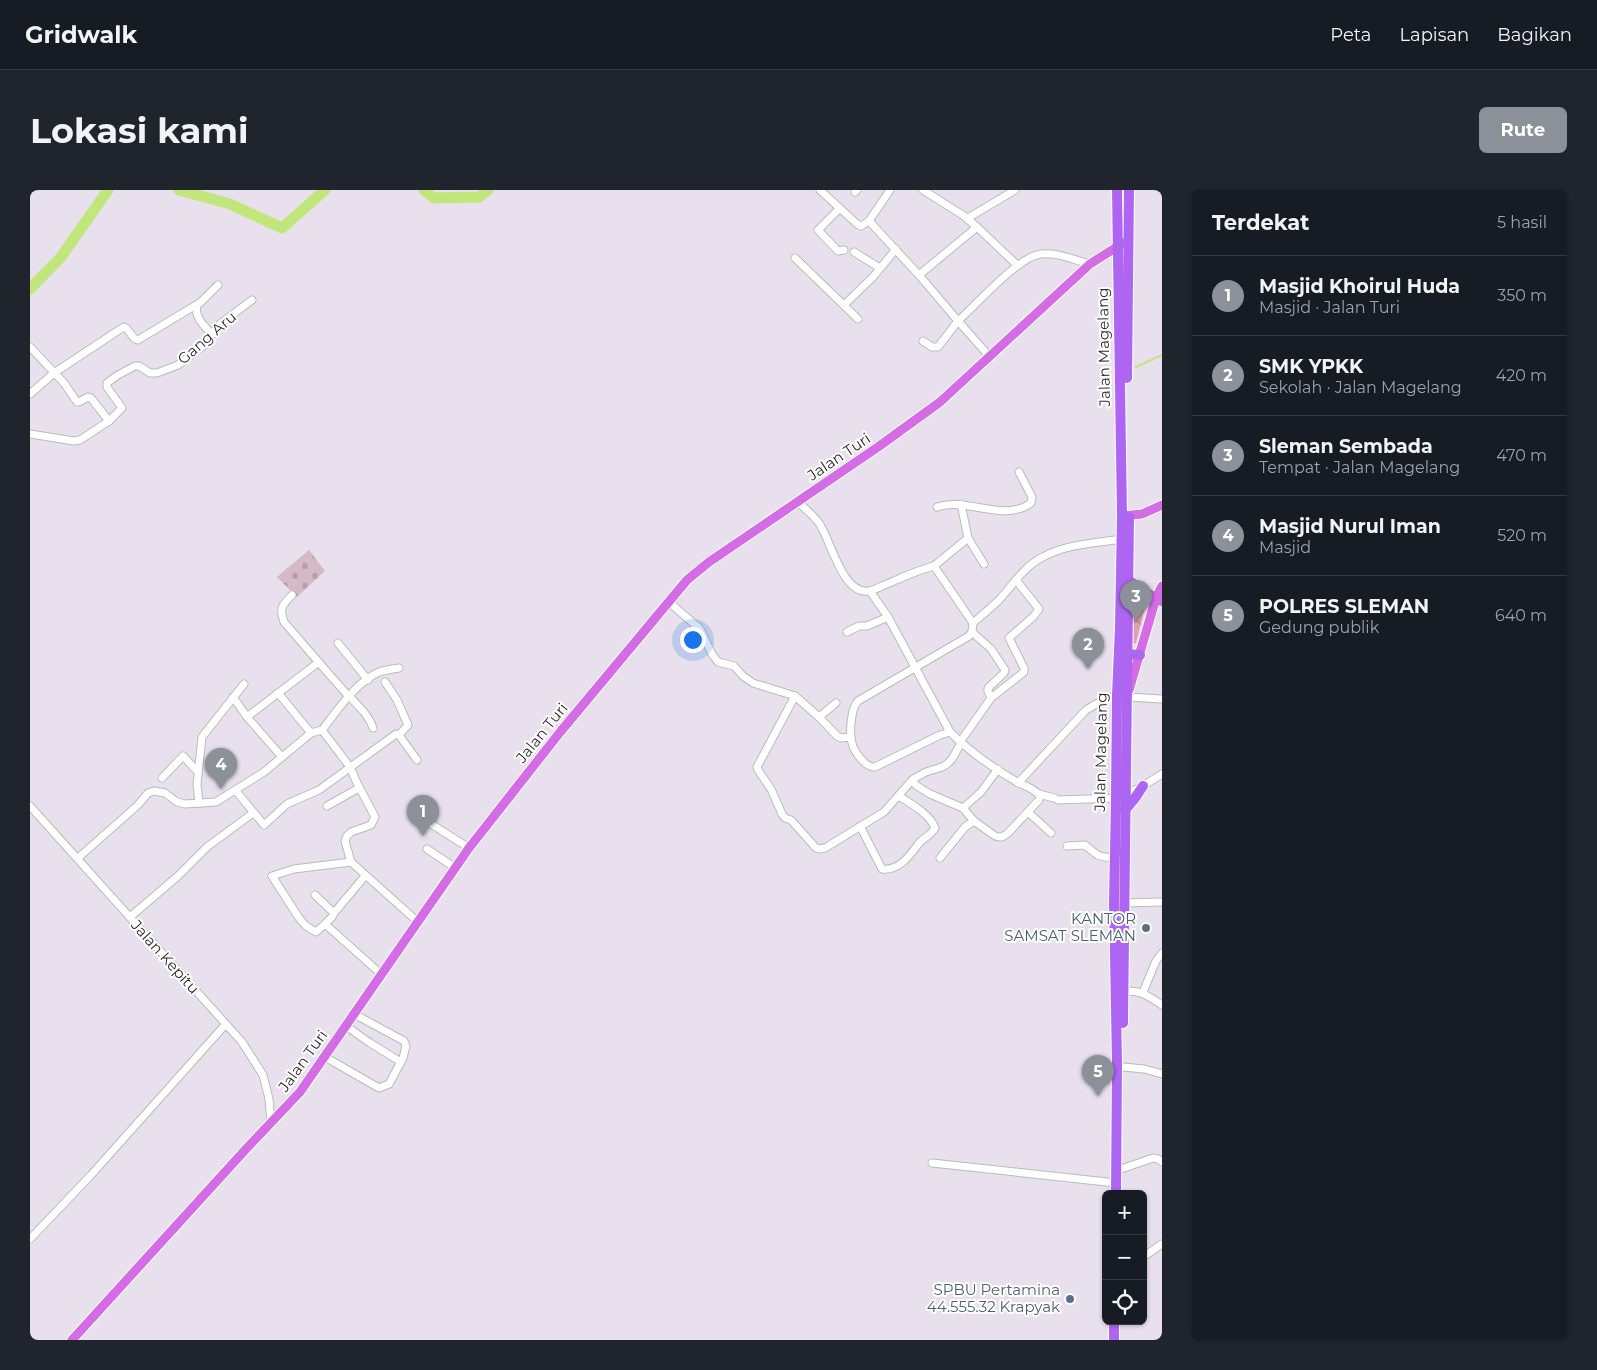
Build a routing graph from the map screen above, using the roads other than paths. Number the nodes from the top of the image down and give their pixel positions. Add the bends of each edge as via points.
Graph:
1 (820, 190) edge
2 (890, 190) edge
3 (922, 190) edge
4 (1015, 190) edge
5 (1117, 190) edge
6 (1128, 190) edge
7 (839, 209) junction
8 (968, 218) junction
9 (869, 221) junction
10 (977, 227) junction
11 (1129, 240) junction
12 (1118, 246) junction
13 (896, 249) junction
14 (844, 250) dead end
15 (854, 252) dead end
16 (795, 258) dead end
17 (1090, 264) junction
18 (1017, 266) junction
19 (880, 268) junction
20 (919, 275) junction
21 (218, 286) dead end
22 (252, 300) dead end
23 (197, 304) junction
24 (844, 305) junction
25 (858, 319) dead end
26 (958, 321) junction
27 (212, 334) junction
28 (923, 341) dead end
29 (30, 347) edge
30 (990, 357) junction
31 (54, 373) junction
32 (30, 394) edge
33 (109, 421) junction
34 (30, 434) edge
35 (1018, 472) dead end
36 (797, 501) junction
37 (961, 504) junction
38 (1162, 505) edge
39 (937, 507) dead end
40 (1126, 516) junction
41 (968, 538) junction
42 (1122, 539) junction
43 (984, 564) dead end
44 (934, 566) junction
45 (1016, 580) junction
46 (1129, 580) junction
47 (1162, 586) edge
48 (870, 591) junction
49 (292, 595) dead end
50 (1159, 600) edge
51 (669, 602) junction
52 (888, 618) junction
53 (973, 623) junction
54 (847, 632) dead end
55 (972, 632) junction
56 (338, 643) dead end
57 (1127, 654) junction
58 (1140, 654) junction
59 (319, 662) junction
60 (915, 667) junction
61 (398, 668) dead end
62 (368, 680) junction
63 (384, 682) dead end
64 (244, 684) dead end
65 (278, 693) junction
66 (348, 696) junction
67 (795, 696) junction
68 (1122, 696) junction
69 (233, 697) junction
70 (992, 698) junction
71 (1162, 699) edge
72 (836, 703) dead end
73 (247, 716) junction
74 (819, 717) junction
75 (373, 728) dead end
76 (322, 730) junction
77 (950, 732) junction
78 (310, 733) junction
79 (399, 735) junction
80 (851, 737) junction
81 (960, 743) junction
82 (282, 757) junction
83 (417, 760) dead end
84 (350, 767) junction
85 (998, 769) junction
86 (197, 771) junction
87 (1162, 774) edge
88 (162, 778) dead end
89 (912, 781) junction
90 (1018, 782) junction
91 (1143, 786) junction
92 (359, 788) junction
93 (236, 791) junction
94 (1039, 794) junction
95 (899, 796) junction
96 (1120, 796) junction
97 (199, 803) junction
98 (30, 806) edge
99 (327, 806) dead end
100 (963, 808) junction
101 (1125, 810) junction
102 (1028, 812) junction
103 (254, 813) junction
104 (425, 820) dead end
105 (974, 821) junction
106 (860, 826) junction
107 (1051, 833) dead end
108 (1067, 846) dead end
109 (468, 848) junction
110 (427, 849) dead end
111 (78, 858) junction
112 (940, 858) dead end
113 (1115, 858) junction
114 (351, 862) junction
115 (454, 867) junction
116 (365, 876) junction
117 (315, 895) dead end
118 (1162, 902) edge
119 (1124, 903) junction
120 (334, 913) junction
121 (130, 917) junction
122 (418, 922) junction
123 (325, 924) junction
124 (1162, 953) edge
125 (1162, 964) edge
126 (1153, 971) junction
127 (381, 974) junction
128 (1122, 992) junction
129 (1142, 992) junction
130 (1162, 1005) edge
131 (354, 1014) junction
132 (226, 1025) junction
133 (346, 1026) junction
134 (325, 1057) junction
135 (401, 1062) junction
136 (1123, 1067) junction
137 (1162, 1074) edge
138 (269, 1099) junction
139 (284, 1110) junction
140 (271, 1123) junction
141 (1162, 1162) edge
142 (932, 1163) dead end
143 (1121, 1169) junction
144 (1116, 1188) edge
145 (1121, 1190) edge
146 (30, 1239) edge
147 (1162, 1244) edge
148 (1147, 1254) edge
149 (1114, 1325) edge
150 (1118, 1325) edge
151 (72, 1340) edge
152 (1114, 1340) edge
153 (1118, 1340) edge

1 - 7 street
2 - 9 street
3 - 8 street
4 - 8 street
5 - 12 highway, Jalan Magelang
6 - 11 highway, Jalan Magelang
7 - 9 street via 859,226
7 - 14 street via 818,230 838,251
8 - 10 street
9 - 13 street
10 - 18 street
10 - 20 street
11 - 12 main road, Jalan Turi
11 - 40 highway, Jalan Magelang
12 - 17 main road, Jalan Turi
12 - 40 highway, Jalan Magelang
13 - 19 street
13 - 20 street
15 - 19 street
16 - 24 street
17 - 18 street via 1039,254
17 - 30 main road, Jalan Turi
18 - 26 street
19 - 24 street
20 - 26 street
21 - 23 street
22 - 27 street, Gang Aru
23 - 27 street via 197,316
23 - 31 street via 138,340 124,327
24 - 25 street
26 - 28 street via 938,347
26 - 30 street
27 - 33 street, Gang Aru via 178,365 157,373 135,366 107,384 122,408
29 - 31 street
30 - 36 main road, Jalan Turi via 940,402
31 - 32 street
31 - 33 street via 78,402 91,398
33 - 34 street via 74,441
35 - 37 street via 1032,500 1023,509 1012,511
36 - 48 street via 819,523 844,576 858,589
36 - 51 main road, Jalan Turi via 709,562 687,580
37 - 39 street
37 - 41 street
38 - 40 main road via 1142,514
40 - 42 highway, Jalan Magelang
40 - 46 highway, Jalan Magelang
41 - 43 street
41 - 44 street
42 - 45 street via 1072,546 1042,557
42 - 68 highway, Jalan Magelang
44 - 48 street
44 - 53 street
45 - 53 street
45 - 70 street via 1039,609 1009,638 1024,672
46 - 50 main road
46 - 57 highway, Jalan Magelang
47 - 50 main road
48 - 52 street
49 - 59 street via 283,605 284,622
50 - 58 main road
51 - 67 street via 700,629 719,663 734,666 753,683
51 - 109 main road, Jalan Turi
52 - 54 street
52 - 60 street
53 - 55 street
55 - 60 street via 964,640
55 - 70 street via 991,649 1005,670 988,688
56 - 62 street
57 - 58 highway
57 - 68 highway, Jalan Magelang
58 - 68 main road
59 - 65 street
59 - 66 street
60 - 77 street
60 - 80 street via 856,704
61 - 62 street via 380,672
62 - 66 street
63 - 79 street via 397,700 408,725
64 - 69 street
65 - 73 street
65 - 78 street
66 - 75 street via 361,708
66 - 76 street
67 - 74 street
67 - 106 street via 760,760 758,770 771,788 782,814 816,848 825,848
68 - 71 street
68 - 90 street via 1086,710
68 - 96 highway, Jalan Magelang
69 - 73 street
69 - 86 street via 202,737
70 - 81 street
72 - 74 street
73 - 82 street
74 - 80 street via 839,738
76 - 78 street
76 - 84 street
77 - 80 street via 876,767 866,765
77 - 81 street
78 - 82 street
79 - 83 street
79 - 84 street
81 - 85 street
81 - 89 street via 947,764
82 - 93 street
84 - 92 street
84 - 103 street via 316,793 287,804 264,825
85 - 90 street
85 - 100 street via 981,792
86 - 88 street via 183,756
86 - 97 street
87 - 91 street
89 - 95 street
89 - 100 street via 930,794
90 - 94 street
91 - 96 street
91 - 101 highway
92 - 99 street
92 - 114 street via 375,817 371,825 347,836 345,841
93 - 97 street via 216,802
93 - 103 street
94 - 96 street via 1056,799
94 - 102 street via 1040,800
95 - 106 street via 884,812
95 - 106 street via 927,817 934,828 932,834 899,865 893,869 882,869
96 - 101 highway, Jalan Magelang
96 - 113 highway, Jalan Magelang
97 - 111 street via 177,802 165,792 148,793
98 - 111 street, Jalan Kepitu
100 - 105 street
101 - 119 highway, Jalan Magelang
102 - 105 street via 1003,837 995,836
102 - 107 street
103 - 121 street via 206,847
104 - 109 street
105 - 112 street via 965,827
108 - 113 street via 1085,845 1094,854
109 - 115 main road, Jalan Turi
110 - 115 street
111 - 121 street, Jalan Kepitu
113 - 144 highway, Jalan Magelang
114 - 116 street
114 - 123 street via 272,876 306,926 316,932
115 - 122 main road, Jalan Turi
116 - 120 street
116 - 122 street
117 - 120 street
118 - 119 street
119 - 128 highway, Jalan Magelang
120 - 123 street
121 - 132 street, Jalan Kepitu
122 - 127 main road, Jalan Turi
123 - 127 street
124 - 126 street
125 - 126 street
126 - 129 street
127 - 131 main road, Jalan Turi
128 - 129 street
128 - 136 highway, Jalan Magelang
129 - 130 street
131 - 133 main road, Jalan Turi
131 - 135 street via 404,1041 406,1050
132 - 138 street, Jalan Kepitu via 242,1042 263,1075
132 - 146 street
133 - 134 main road, Jalan Turi
133 - 135 street
134 - 135 street via 379,1088 389,1084
134 - 139 main road, Jalan Turi
136 - 137 street
136 - 143 highway, Jalan Magelang
138 - 139 street via 276,1110
138 - 140 street, Jalan Kepitu
139 - 140 main road, Jalan Turi
140 - 151 main road, Jalan Turi
141 - 143 street via 1153,1158
142 - 144 street
143 - 145 highway, Jalan Magelang
147 - 148 street
149 - 152 highway
150 - 153 highway

